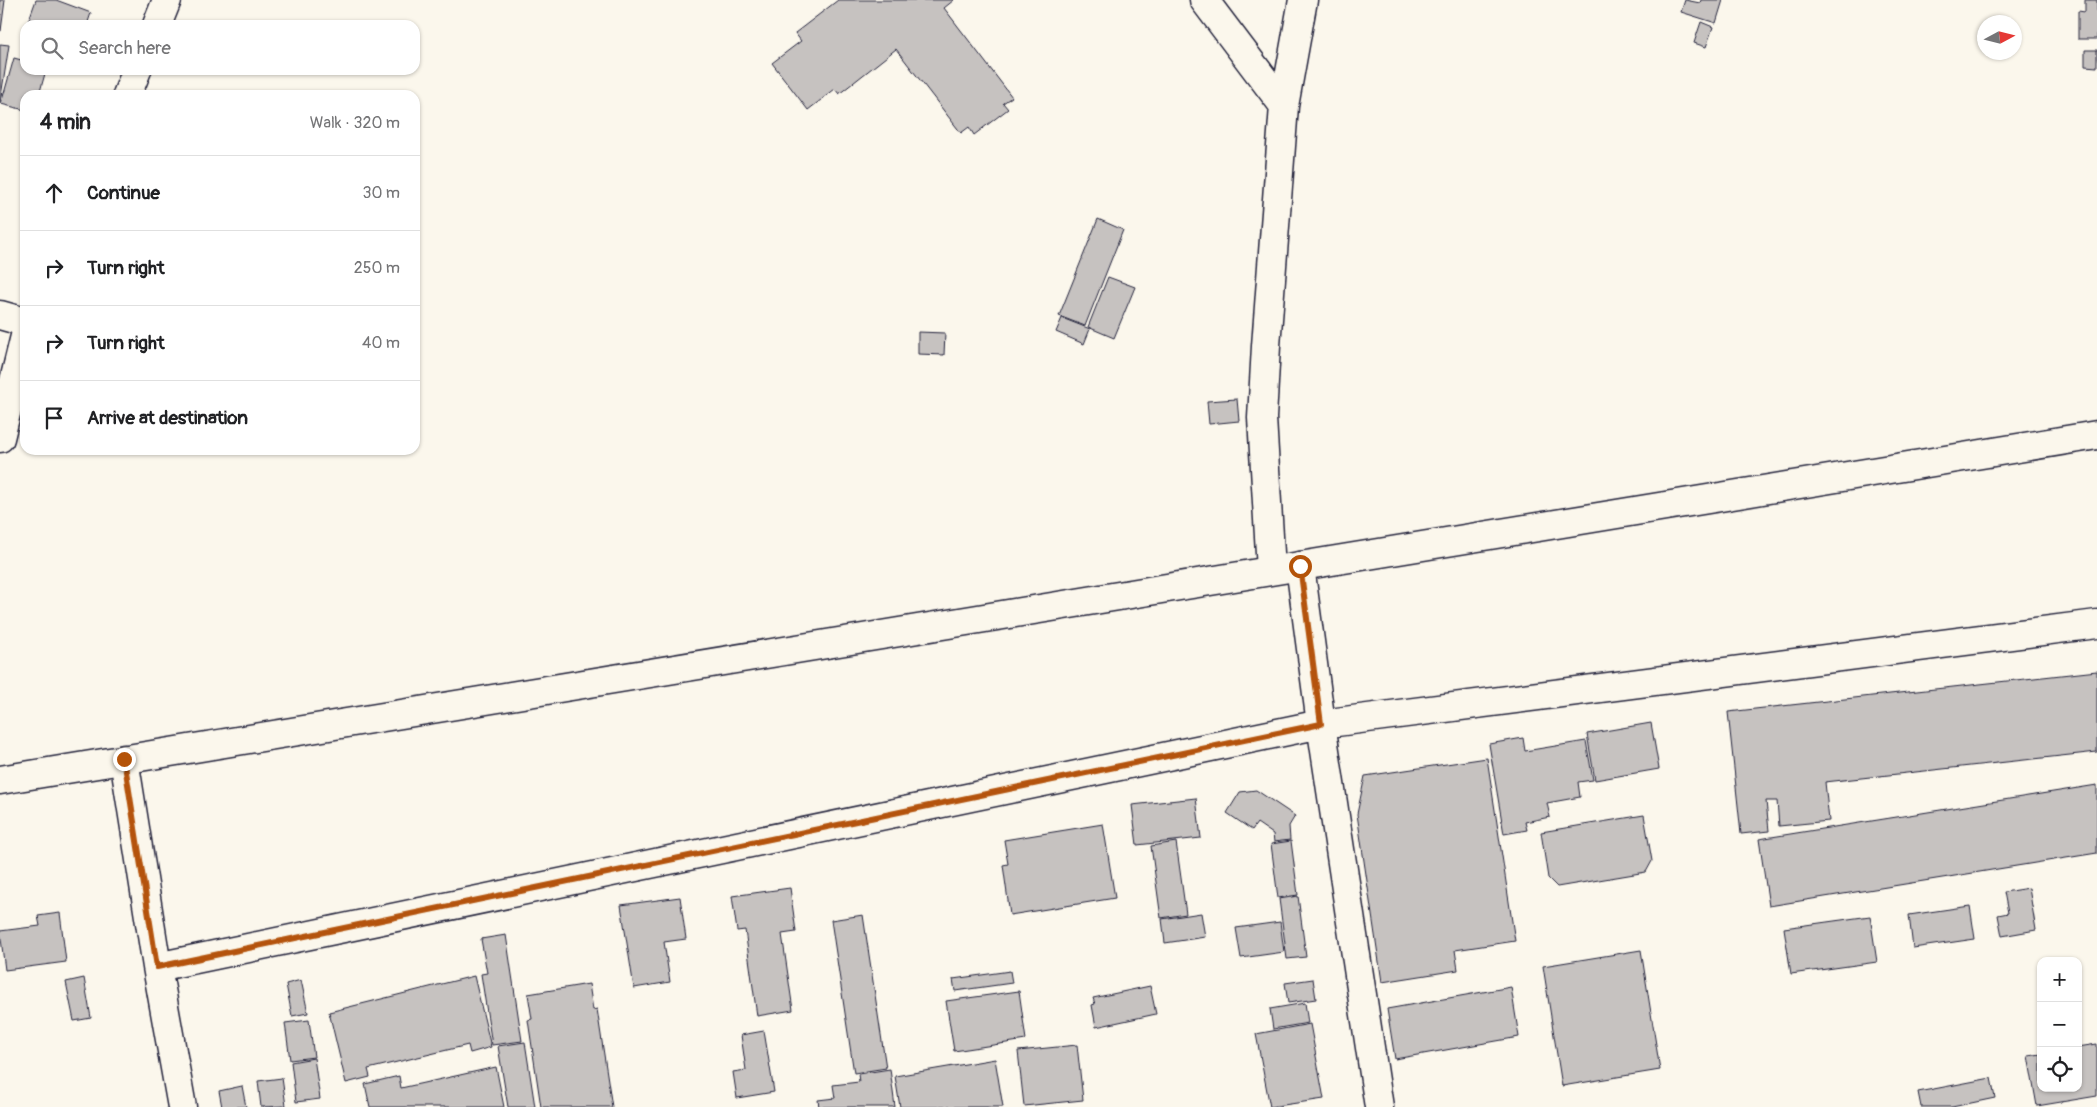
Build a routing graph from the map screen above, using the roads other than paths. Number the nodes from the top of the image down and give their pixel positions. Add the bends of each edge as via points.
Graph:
1 (167, 0) edge
2 (1204, 0) edge
3 (1303, 0) edge
4 (159, 20) edge
5 (136, 75) edge
6 (129, 90) edge
7 (1284, 106) junction
8 (0, 315) edge
9 (20, 321) edge
10 (20, 356) edge
11 (2097, 435) edge
12 (0, 438) edge
13 (1300, 566) junction
14 (1271, 570) junction
15 (2097, 624) edge
16 (1321, 724) junction
17 (124, 759) junction
18 (0, 780) edge
19 (157, 967) junction
20 (182, 1107) edge
21 (1379, 1107) edge

1 - 4 main road
2 - 7 main road
3 - 7 main road
5 - 6 main road
7 - 14 main road via 1262,418
8 - 9 main road
10 - 12 main road
11 - 13 main road
13 - 14 main road
13 - 16 main road
14 - 17 main road
15 - 16 main road
16 - 19 main road
16 - 21 main road
17 - 18 main road
17 - 19 main road
19 - 20 main road

